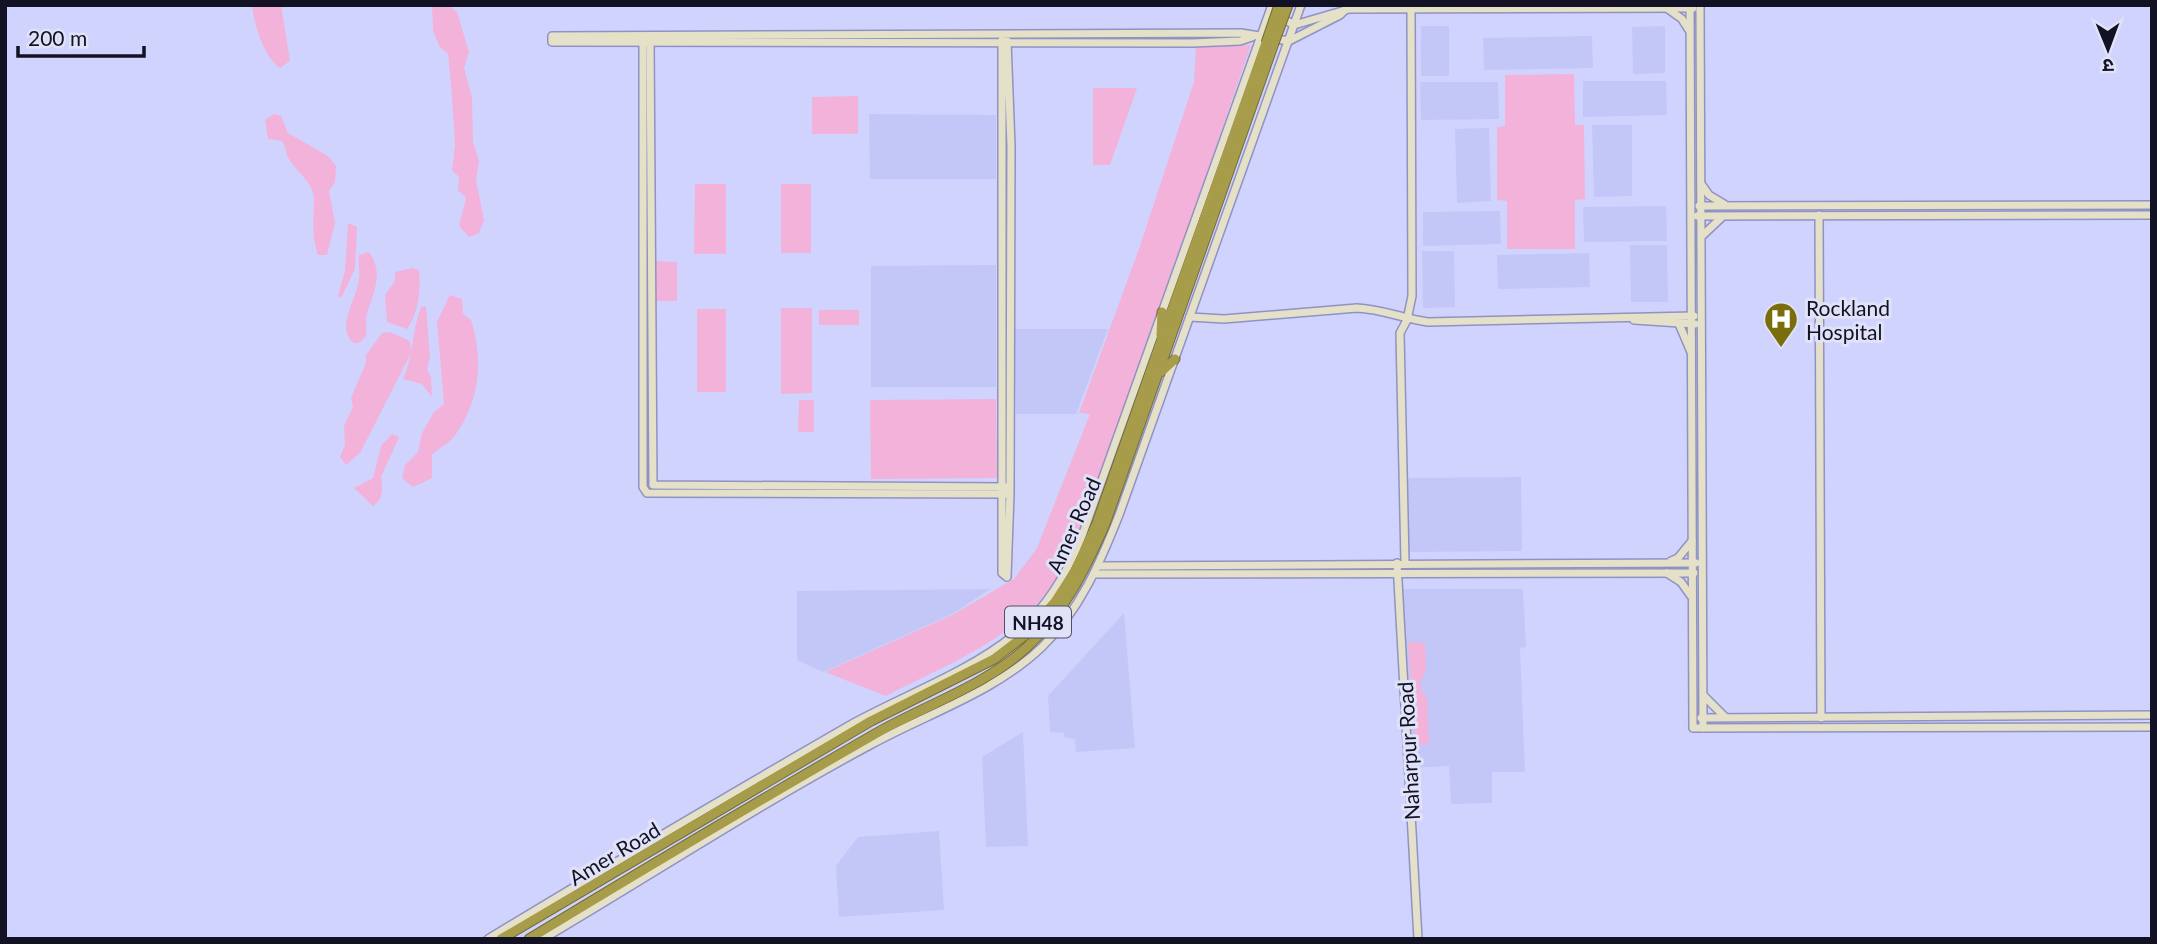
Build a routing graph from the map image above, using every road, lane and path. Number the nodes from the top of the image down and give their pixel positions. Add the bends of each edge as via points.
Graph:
1 (1288, 5) edge
2 (1301, 5) edge
3 (1274, 7) edge
4 (1628, 7) edge
5 (1690, 7) edge
6 (1700, 7) edge
7 (1666, 9) junction
8 (1345, 10) junction
9 (1411, 10) junction
10 (1294, 25) junction
11 (1003, 34) junction
12 (1690, 34) junction
13 (1252, 37) junction
14 (647, 40) junction
15 (1267, 41) junction
16 (1289, 41) junction
17 (1005, 43) junction
18 (1701, 181) junction
19 (2152, 205) edge
20 (1691, 206) junction
21 (1701, 206) junction
22 (1727, 206) junction
23 (1819, 215) junction
24 (2152, 215) edge
25 (1691, 216) junction
26 (1701, 216) junction
27 (1725, 216) junction
28 (1701, 241) junction
29 (1162, 312) junction
30 (1191, 317) junction
31 (1407, 320) junction
32 (1633, 320) junction
33 (1692, 320) junction
34 (1702, 320) junction
35 (1679, 324) junction
36 (1160, 347) junction
37 (1692, 356) junction
38 (1175, 359) junction
39 (1158, 375) junction
40 (1006, 490) junction
41 (1693, 539) junction
42 (1405, 562) junction
43 (1667, 562) junction
44 (1702, 562) junction
45 (1396, 563) junction
46 (1693, 563) junction
47 (1098, 566) junction
48 (1667, 573) junction
49 (1693, 573) junction
50 (1702, 573) junction
51 (1094, 574) junction
52 (1397, 574) junction
53 (1693, 600) junction
54 (1703, 692) junction
55 (903, 701) junction
56 (933, 709) junction
57 (2152, 715) edge
58 (1693, 718) junction
59 (1703, 718) junction
60 (1727, 718) junction
61 (1821, 718) junction
62 (2152, 727) edge
63 (1703, 728) junction
64 (595, 903) junction
65 (488, 939) edge
66 (501, 939) edge
67 (529, 939) edge
68 (543, 939) edge
69 (1418, 939) edge

1 - 15 highway, Amer Road / NH48, bridge
2 - 10 street
3 - 10 street
3 - 15 highway, Amer Road / NH48, bridge
4 - 7 street
4 - 9 street
5 - 6 street
5 - 7 street
5 - 12 street
6 - 18 street
7 - 12 street via 1682,19
8 - 9 street
8 - 10 street
8 - 16 street
9 - 31 street via 1412,296
10 - 16 street
11 - 13 street via 1241,33
11 - 14 street
11 - 17 street
12 - 20 street
13 - 15 street
13 - 17 street via 1192,43
14 - 14 street via 552,42 552,36
14 - 17 street
14 - 40 street via 653,485
15 - 16 street
15 - 29 street
15 - 36 highway, Amer Road / NH48
15 - 39 highway, Amer Road / NH48
16 - 30 street
17 - 40 street
18 - 21 street
18 - 22 street via 1709,195
19 - 22 street
20 - 21 street
20 - 25 street
21 - 22 street
21 - 26 street
23 - 24 street
23 - 27 street
23 - 61 street
25 - 26 street
25 - 33 street
26 - 27 street
26 - 28 street
27 - 28 street via 1706,229
28 - 34 street
29 - 36 highway
29 - 55 street via 1082,536 1058,585 1029,621 1001,645
30 - 31 street via 1223,319 1357,308
30 - 38 street
31 - 32 street
31 - 42 street via 1400,333
32 - 33 street
32 - 35 street
33 - 34 street
33 - 35 street
33 - 37 street
34 - 44 street
35 - 37 street
36 - 55 highway, Amer Road / NH48 via 1097,523 1055,602 1024,636 993,659
37 - 41 street
38 - 39 highway
38 - 47 street
39 - 56 highway, Amer Road / NH48 via 1105,524 1065,603 1025,649
40 - 40 street via 1007,577 1002,573
41 - 43 street via 1678,558
41 - 46 street
42 - 43 street
42 - 45 street
43 - 46 street
44 - 46 street
44 - 50 street
45 - 47 street
45 - 52 street, Naharpur Road
46 - 49 street
47 - 51 street
48 - 49 street
48 - 52 street
48 - 53 street via 1681,582
49 - 50 street
49 - 53 street
50 - 54 street
51 - 52 street
51 - 56 street via 1061,626 1022,664
52 - 69 street, Naharpur Road
53 - 58 street
54 - 59 street
54 - 60 street via 1709,704
55 - 65 street
55 - 66 highway, Amer Road / NH48
56 - 64 highway, Amer Road / NH48 via 821,769
57 - 61 street
58 - 59 street
58 - 63 street via 1693,728
59 - 60 street
59 - 63 street
60 - 61 street
62 - 63 street
64 - 67 highway, Amer Road / NH48
64 - 68 street

